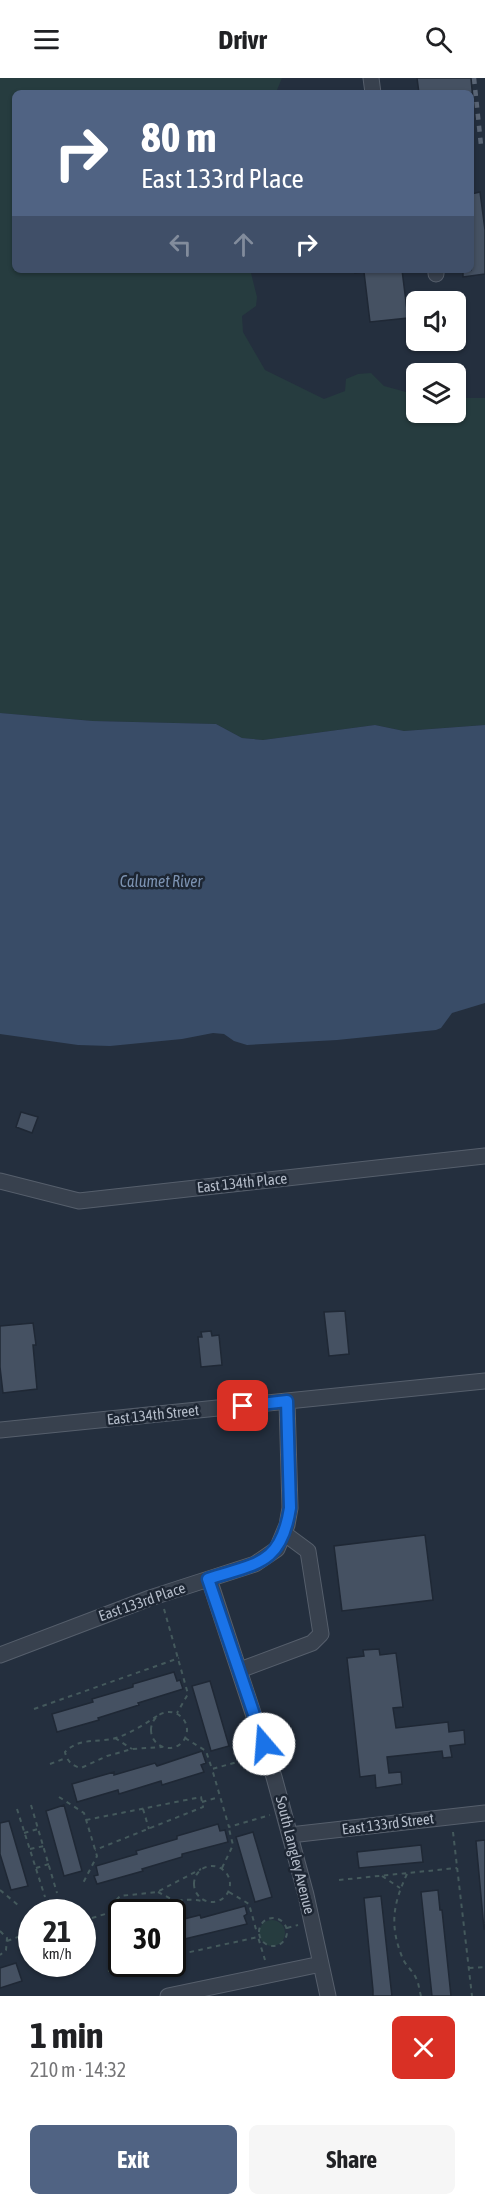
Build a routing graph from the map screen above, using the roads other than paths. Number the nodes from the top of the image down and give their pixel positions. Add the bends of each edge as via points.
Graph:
1 (485, 1156) edge
2 (0, 1181) edge
3 (485, 1381) edge
4 (287, 1401) junction
5 (0, 1430) edge
6 (285, 1534) junction
7 (208, 1579) junction
8 (0, 1655) edge
9 (240, 1670) junction
10 (485, 1813) edge
11 (290, 1835) junction
12 (321, 1964) junction
13 (168, 1996) edge
14 (328, 1996) edge

1 - 2 street, East 134th Place via 79,1201
3 - 4 street, East 134th Street
4 - 5 street, East 134th Street
4 - 6 street, East 133rd Place via 290,1508
6 - 7 street, East 133rd Place via 268,1557
6 - 9 street via 308,1551 321,1634 312,1643
7 - 8 street, East 133rd Place
7 - 9 street, South Langley Avenue
9 - 11 street, South Langley Avenue
10 - 11 street, East 133rd Street
11 - 12 street, South Langley Avenue
12 - 13 street
12 - 14 street, South Langley Avenue

